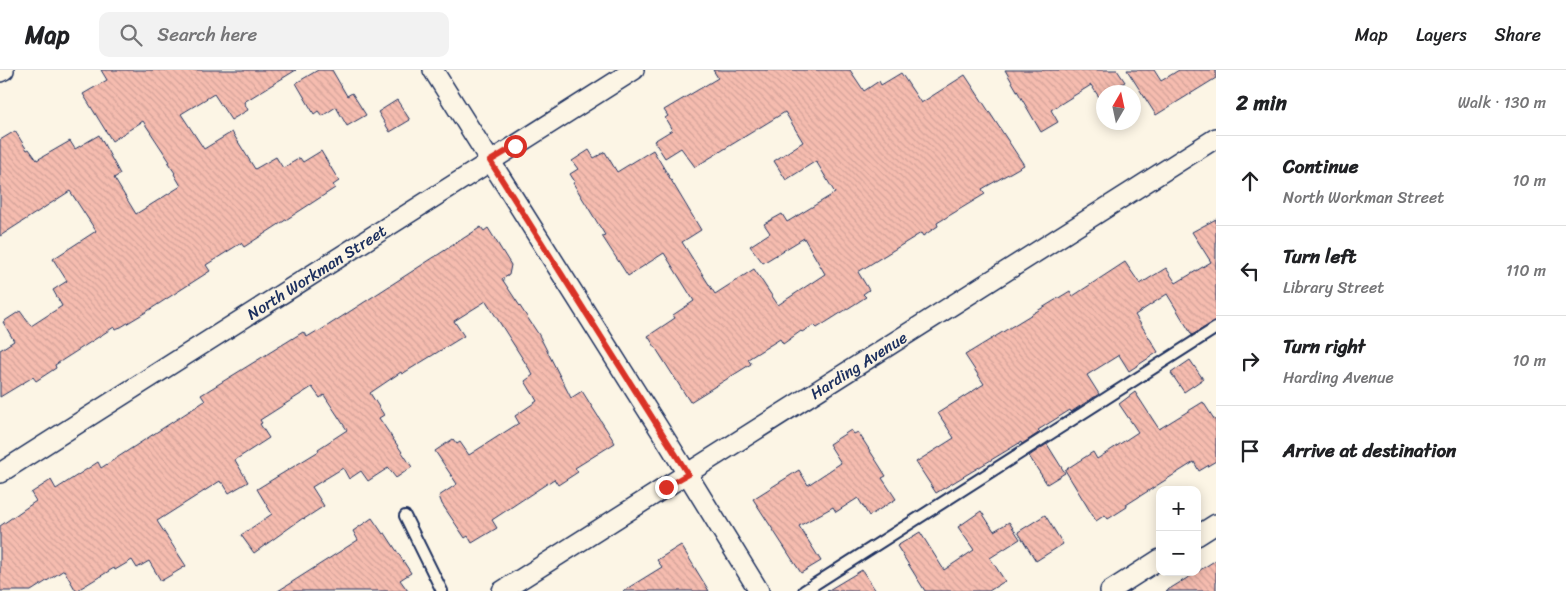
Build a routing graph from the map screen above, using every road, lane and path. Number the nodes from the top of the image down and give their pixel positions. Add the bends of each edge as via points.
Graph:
1 (4, 70) edge
2 (433, 70) edge
3 (634, 70) edge
4 (0, 72) edge
5 (1216, 138) edge
6 (490, 161) junction
7 (1216, 328) edge
8 (0, 473) edge
9 (688, 474) junction
10 (405, 516) dead end
11 (1216, 524) edge
12 (1201, 533) edge
13 (1156, 562) edge
14 (442, 591) edge
15 (502, 591) edge
16 (759, 591) edge
17 (804, 591) edge
18 (1110, 591) edge

1 - 4 street
2 - 6 street
3 - 6 street, North Workman Street
5 - 9 street, Harding Avenue
6 - 8 street, North Workman Street
6 - 9 street
7 - 17 lane
9 - 15 street, Harding Avenue
9 - 16 street
10 - 14 lane
11 - 12 street
13 - 18 street

